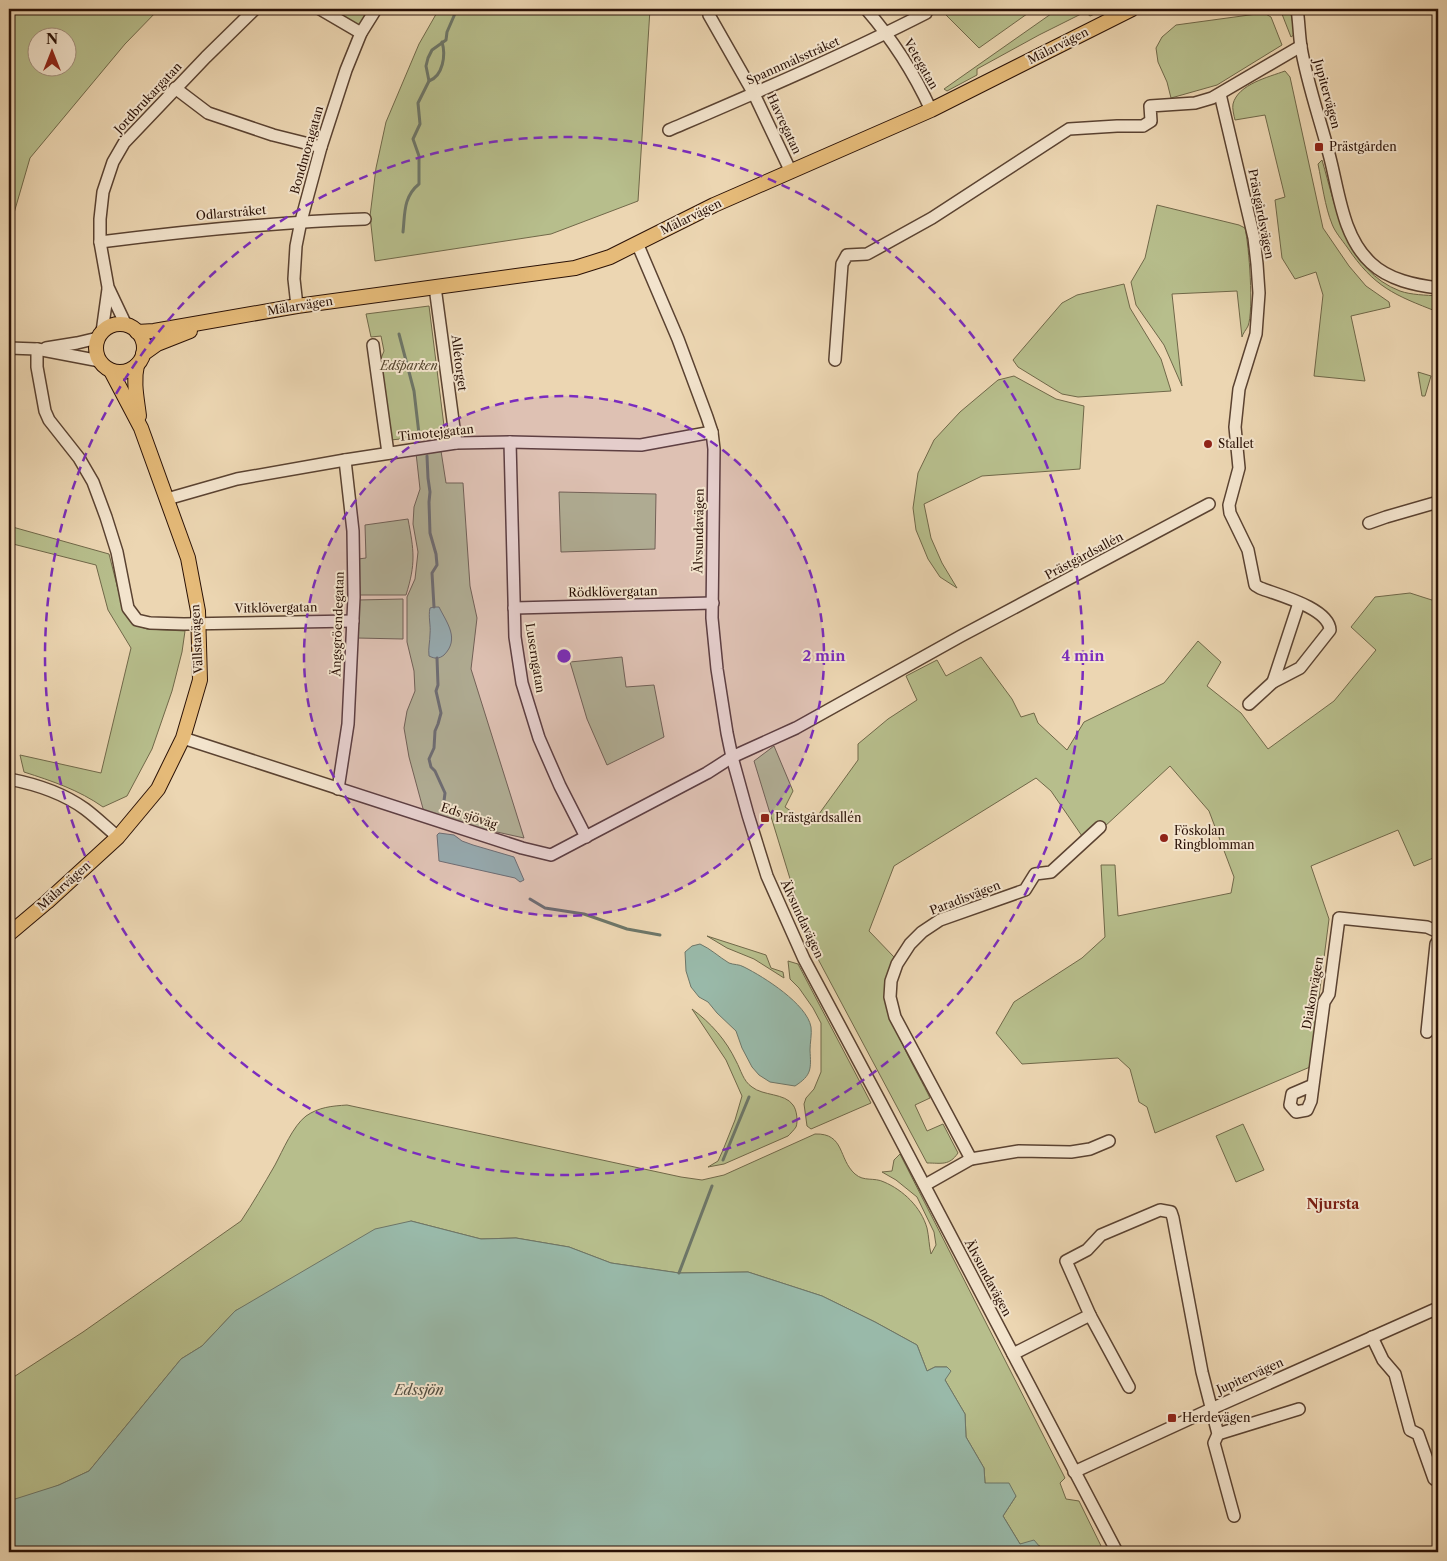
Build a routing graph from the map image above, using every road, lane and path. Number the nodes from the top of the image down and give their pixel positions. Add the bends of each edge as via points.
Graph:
1 (255, 9) edge
2 (320, 9) edge
3 (376, 9) edge
4 (708, 9) edge
5 (866, 9) edge
6 (1132, 9) edge
7 (1297, 9) edge
8 (1304, 9) edge
9 (926, 13) dead end
10 (1300, 29) junction
11 (361, 33) junction
12 (887, 33) junction
13 (1301, 46) junction
14 (175, 88) junction
15 (754, 94) junction
16 (1220, 94) junction
17 (931, 110) junction
18 (669, 130) dead end
19 (321, 147) junction
20 (791, 172) junction
21 (365, 219) dead end
22 (301, 221) junction
23 (100, 242) junction
24 (637, 243) junction
25 (108, 287) junction
26 (435, 287) junction
27 (1438, 288) edge
28 (298, 306) junction
29 (218, 320) junction
30 (132, 328) junction
31 (100, 335) junction
32 (373, 345) dead end
33 (9, 348) edge
34 (37, 349) junction
35 (140, 359) junction
36 (834, 360) dead end
37 (100, 361) junction
38 (111, 371) junction
39 (141, 428) junction
40 (712, 432) junction
41 (510, 442) junction
42 (456, 443) junction
43 (388, 453) junction
44 (345, 460) junction
45 (167, 500) junction
46 (1438, 502) edge
47 (1209, 504) dead end
48 (1369, 523) dead end
49 (713, 603) junction
50 (1299, 603) junction
51 (514, 608) junction
52 (354, 621) junction
53 (199, 624) junction
54 (1273, 682) junction
55 (1249, 704) dead end
56 (182, 738) junction
57 (732, 757) junction
58 (9, 779) edge
59 (338, 789) junction
60 (1100, 827) dead end
61 (118, 837) junction
62 (586, 837) junction
63 (1438, 932) edge
64 (9, 934) edge
65 (1438, 941) edge
66 (1427, 1032) dead end
67 (1313, 1085) dead end
68 (1109, 1141) dead end
69 (971, 1159) junction
70 (925, 1185) junction
71 (1438, 1308) edge
72 (1090, 1315) junction
73 (1372, 1337) junction
74 (1013, 1354) junction
75 (1129, 1387) dead end
76 (1211, 1409) junction
77 (1299, 1409) dead end
78 (1218, 1434) junction
79 (1074, 1472) junction
80 (1438, 1478) edge
81 (1234, 1516) dead end
82 (1117, 1552) edge

1 - 14 street, Jordbrukargatan
2 - 11 street
3 - 11 street, Bondmoragatan
4 - 15 street, Havregatan
5 - 12 street, Vetegatan
6 - 17 main road, Mälarvägen
7 - 10 street, Jupitervägen
8 - 10 street, Jupitervägen
9 - 12 street, Spannmålsstråket
10 - 13 street, Jupitervägen
11 - 19 street, Bondmoragatan
12 - 15 street, Spannmålsstråket
12 - 17 street, Vetegatan via 906,61
13 - 16 street
13 - 27 street, Jupitervägen via 1346,221 1356,244 1371,264 1395,279
14 - 19 street via 208,113
14 - 23 street, Jordbrukargatan via 124,143 113,162 103,192
15 - 18 street, Spannmålsstråket
15 - 20 street, Havregatan
16 - 36 street via 1195,103 1150,106 1151,121 1143,126 1069,129 932,218 867,254 848,255 842,264
16 - 50 street, Prästgårdsvägen via 1254,238 1259,293 1256,334 1239,389 1236,427 1239,468 1228,504 1248,550 1255,585
17 - 20 main road, Mälarvägen
19 - 22 street, Bondmoragatan
20 - 24 main road, Mälarvägen
21 - 22 street, Odlarstråket
22 - 23 street, Odlarstråket
22 - 28 street, Bondmoragatan via 294,279
23 - 25 street, Jordbrukargatan
24 - 26 main road, Mälarvägen via 610,257 575,268
24 - 40 street, Älvsundavägen via 678,339
25 - 30 street, Jordbrukargatan
25 - 31 street, Jordbrukargatan
26 - 28 main road, Mälarvägen
26 - 42 street, Allétorget
28 - 29 main road, Mälarvägen
29 - 30 main road, Mälarvägen via 154,331
29 - 35 main road, Mälarvägen via 157,344
30 - 31 main road via 115,325
30 - 35 main road via 143,343
31 - 34 street via 77,343
31 - 37 main road via 97,349
32 - 43 street
33 - 34 street
34 - 37 street
34 - 53 street, Vitklövergatan via 45,411 93,482 116,552 128,608 137,620 150,623
35 - 38 main road via 127,371
35 - 39 main road, Vällstavägen via 135,384
37 - 38 main road
38 - 39 main road, Vällstavägen
39 - 45 main road, Vällstavägen
40 - 41 street, Timotejgatan via 641,445
40 - 49 street, Älvsundavägen
41 - 42 street, Timotejgatan
41 - 51 street, Luserngatan
42 - 43 street, Timotejgatan
43 - 44 street, Timotejgatan
44 - 45 street, Timotejgatan via 237,479
44 - 52 street, Ängsgröendegatan via 353,531
45 - 53 main road, Vällstavägen via 188,558
46 - 48 street
47 - 57 street, Prästgårdsallén via 796,728
49 - 51 street, Rödklövergatan
49 - 57 street, Älvsundavägen via 717,669
50 - 54 street, Prästgårdsvägen
50 - 54 street, Prästgårdsvägen via 1328,621 1330,630 1300,668
51 - 62 street, Luserngatan via 522,683 536,729
52 - 53 street, Vitklövergatan
52 - 59 street, Ängsgröendegatan via 348,724
53 - 56 main road, Vällstavägen via 200,680
54 - 55 street, Prästgårdsvägen
56 - 59 street, Eds sjöväg
56 - 61 main road, Vällstavägen via 158,789
57 - 62 street, Eds sjöväg
57 - 70 street, Älvsundavägen via 768,876 795,940
58 - 61 street via 61,795 85,809
59 - 62 street, Eds sjöväg via 551,855
60 - 69 street, Paradisvägen via 1051,872 1035,874 1025,890 940,920 922,932 897,964 890,997 895,1017
61 - 64 main road, Mälarvägen
63 - 67 street, Diakonvägen via 1427,927 1339,918
65 - 66 street
68 - 69 street via 1090,1149 1019,1151
69 - 70 street
70 - 74 street, Älvsundavägen
71 - 73 street, Jupitervägen
72 - 74 street
72 - 75 street
72 - 76 street via 1066,1260 1087,1250 1101,1235 1160,1210 1171,1212
73 - 76 street, Jupitervägen
73 - 80 street via 1382,1360 1395,1374 1410,1430 1418,1434 1434,1479
74 - 79 street, Älvsundavägen
76 - 78 street
76 - 79 street, Jupitervägen
77 - 78 street
78 - 81 street via 1214,1443
79 - 82 street, Älvsundavägen

